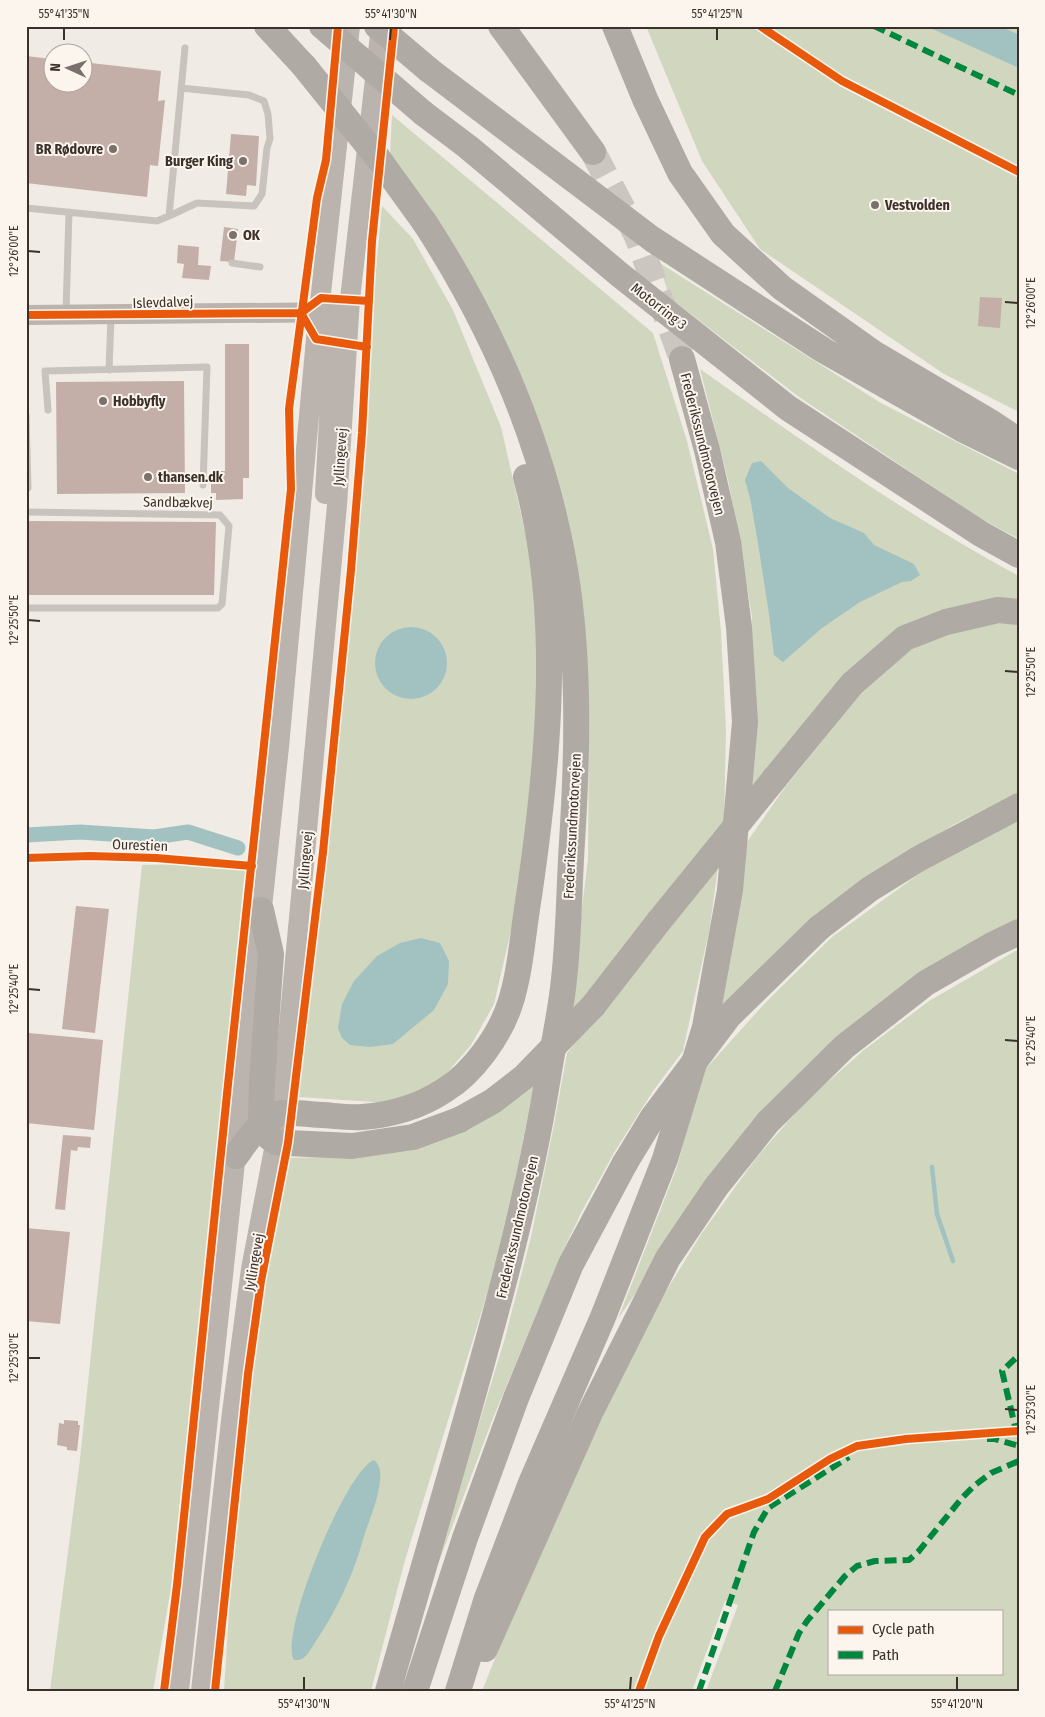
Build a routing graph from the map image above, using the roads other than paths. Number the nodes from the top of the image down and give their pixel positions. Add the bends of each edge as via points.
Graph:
1 (267, 26) edge
2 (322, 26) edge
3 (350, 26) edge
4 (379, 26) edge
5 (501, 26) edge
6 (615, 26) edge
7 (186, 48) dead end
8 (182, 88) junction
9 (593, 152) tunnel mouth
10 (26, 208) edge
11 (69, 212) junction
12 (169, 216) junction
13 (232, 263) dead end
14 (260, 267) dead end
15 (460, 280) junction
16 (349, 312) junction
17 (319, 314) junction
18 (66, 315) junction
19 (26, 316) edge
20 (111, 316) junction
21 (682, 359) tunnel mouth
22 (109, 370) junction
23 (48, 410) dead end
24 (26, 415) edge
25 (1019, 441) edge
26 (1019, 457) edge
27 (203, 485) dead end
28 (26, 488) edge
29 (26, 512) edge
30 (1019, 555) edge
31 (329, 593) junction
32 (26, 608) edge
33 (1019, 612) edge
34 (1019, 806) edge
35 (261, 910) junction
36 (1019, 932) edge
37 (273, 1126) junction
38 (236, 1156) junction
39 (179, 1689) edge
40 (201, 1691) edge
41 (388, 1691) edge
42 (415, 1691) edge
43 (458, 1691) edge
44 (466, 1691) edge

1 - 15 highway, Frederikssundmotorvejen, bridge via 304,66 378,158
2 - 30 highway, Motorring 3, bridge via 620,275 788,408 981,534
3 - 17 street, Jyllingevej
4 - 16 street, Jyllingevej
4 - 26 highway, bridge via 428,70 652,239 823,350
5 - 9 highway
6 - 25 highway via 680,173 724,234 782,288 875,354
7 - 8 lane
8 - 12 lane
8 - 12 lane via 250,96 264,101 270,139 262,194 254,206 197,202
10 - 11 lane
11 - 12 lane via 157,221
11 - 18 lane
13 - 14 lane
15 - 37 highway via 511,424 532,498 544,572 549,670 546,751 540,823 510,1004 497,1034 478,1061 446,1090 395,1112
15 - 41 highway, Frederikssundmotorvejen via 489,333 514,390 552,509 570,608 577,766 564,981 538,1135 499,1304
16 - 17 street, Islevdalvej
16 - 31 street, Jyllingevej
17 - 20 street, Islevdalvej
17 - 31 street via 334,326 324,542
17 - 35 street, Jyllingevej
18 - 19 street, Islevdalvej
18 - 20 street, Islevdalvej
20 - 22 lane
21 - 43 highway, Frederikssundmotorvejen via 728,542 739,627 745,722 730,890 705,1027 665,1159 603,1317 531,1483 486,1601
22 - 23 lane via 45,371
22 - 27 lane via 207,368
24 - 28 lane
29 - 32 lane, Sandbækvej via 220,515 229,526 222,604 218,608
31 - 37 street, Jyllingevej
33 - 37 highway, bridge via 998,610 946,622 905,638 852,684 593,1006 524,1077 493,1101 459,1120 413,1137 352,1146
34 - 42 highway, bridge via 920,858 870,889 819,928 729,1016 653,1117 571,1264 516,1398 465,1538
35 - 37 highway via 271,954 262,1082
35 - 38 street, Jyllingevej
36 - 44 highway via 926,983 844,1047 768,1122 716,1187 668,1258 594,1405
37 - 38 highway
37 - 40 street, Jyllingevej via 232,1412
38 - 39 street, Jyllingevej

